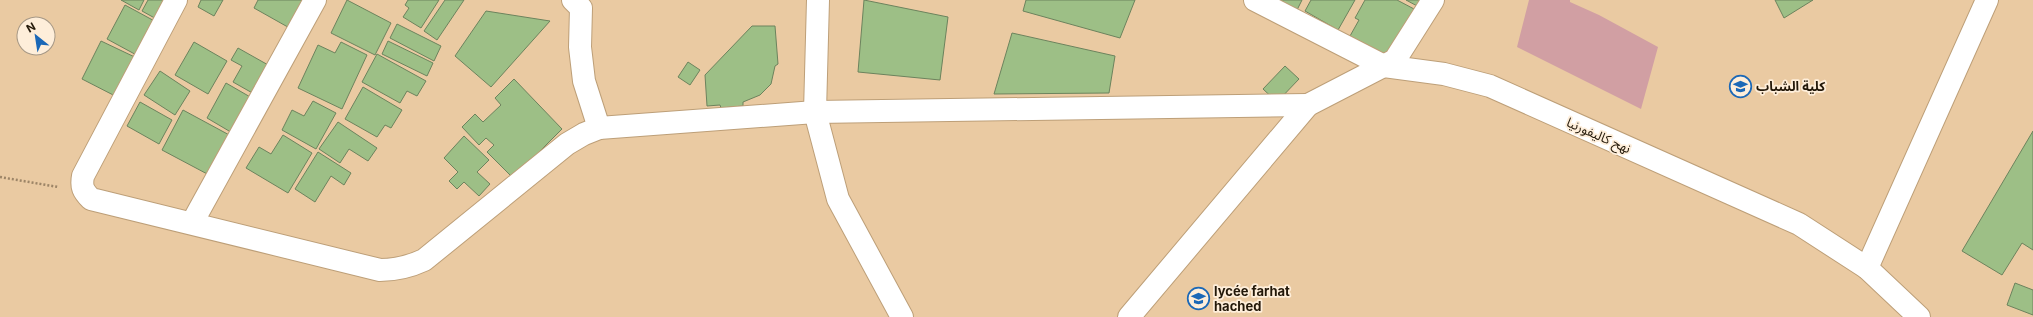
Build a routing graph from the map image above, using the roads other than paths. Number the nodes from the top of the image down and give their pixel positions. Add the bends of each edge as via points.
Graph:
1 (176, 0) edge
2 (315, 0) edge
3 (573, 0) edge
4 (818, 0) edge
5 (1255, 0) edge
6 (1433, 0) edge
7 (1987, 0) edge
8 (1384, 66) junction
9 (1308, 105) junction
10 (815, 112) junction
11 (599, 128) junction
12 (192, 223) junction
13 (1867, 268) junction
14 (902, 317) edge
15 (1129, 317) edge
16 (1919, 317) edge

1 - 12 street via 83,176 82,186 91,199
2 - 12 street
3 - 11 street via 581,8 580,47 584,81
4 - 10 street
5 - 8 street, نهح كاليفورنيا
6 - 8 street via 1395,60
7 - 13 street
8 - 9 street
8 - 13 street, نهح كاليفورنيا via 1444,74 1490,86 1799,224
9 - 10 street
9 - 15 street
10 - 11 street
10 - 14 street via 838,199
11 - 12 street via 567,144 424,260 402,269 380,270
13 - 16 street, نهح كاليفورنيا

